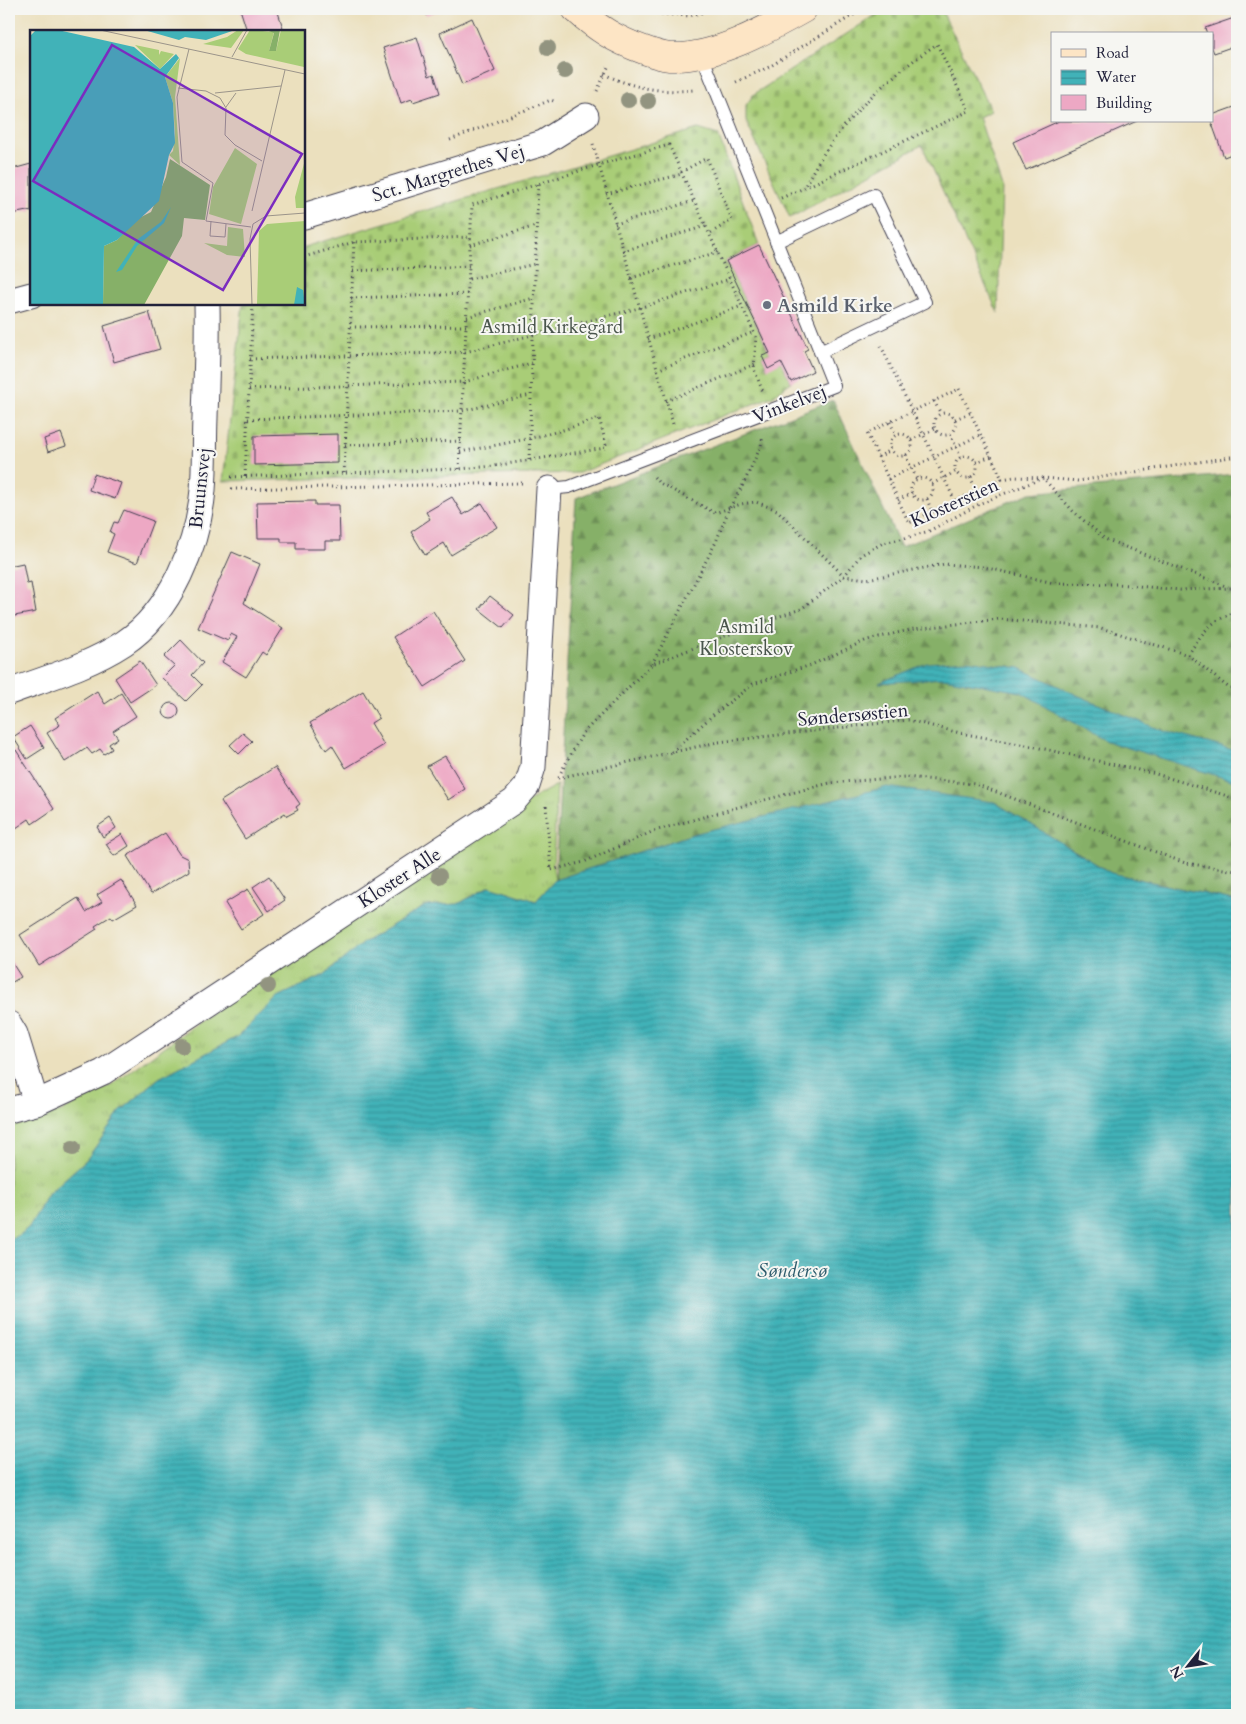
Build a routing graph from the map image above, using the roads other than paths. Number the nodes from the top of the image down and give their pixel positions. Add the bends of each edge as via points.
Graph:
1 (576, 9) edge
2 (803, 9) edge
3 (701, 53) junction
4 (586, 116) road end
5 (305, 216) edge
6 (776, 242) junction
7 (30, 295) edge
8 (9, 301) edge
9 (207, 305) edge
10 (820, 352) junction
11 (549, 489) joint
12 (9, 692) edge
13 (9, 1024) edge
14 (36, 1103) junction
15 (9, 1110) edge

1 - 3 street via 594,26 621,42 670,57
2 - 3 street via 749,37
3 - 6 lane, Vinkelvej
4 - 5 street, Sct. Margrethes Vej via 543,142
6 - 10 lane, Vinkelvej
6 - 10 lane via 874,195 925,302
7 - 8 street
9 - 12 street, Bruunsvej via 203,484 194,539 169,596 148,623 124,643 86,663
10 - 11 lane, Vinkelvej via 834,386 569,487
11 - 14 street, Kloster Alle via 533,767 536,784 103,1072
13 - 14 street
14 - 15 street, Kloster Alle

